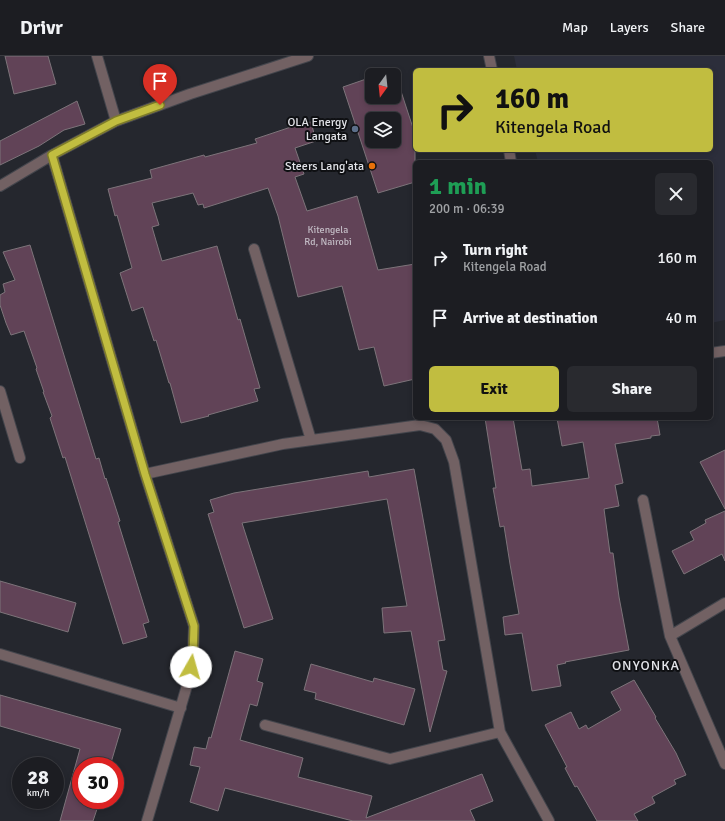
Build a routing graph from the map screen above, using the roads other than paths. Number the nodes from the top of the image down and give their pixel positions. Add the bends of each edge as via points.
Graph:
1 (97, 56) edge
2 (308, 56) edge
3 (489, 56) edge
4 (492, 68) edge
5 (116, 121) junction
6 (52, 155) junction
7 (0, 186) edge
8 (254, 248) dead end
9 (725, 351) edge
10 (713, 353) edge
11 (0, 391) edge
12 (311, 440) junction
13 (20, 458) dead end
14 (145, 474) junction
15 (643, 500) dead end
16 (725, 603) edge
17 (670, 636) junction
18 (0, 654) edge
19 (181, 708) junction
20 (265, 725) dead end
21 (500, 732) junction
22 (725, 764) edge
23 (147, 821) edge
24 (549, 821) edge

1 - 5 street
2 - 5 street
3 - 4 street
5 - 6 street
6 - 7 street
6 - 14 street
8 - 12 street
9 - 10 street
11 - 13 street
12 - 14 street
12 - 21 street via 420,425 435,429 446,440 454,462
14 - 19 street via 194,626 193,656
15 - 17 street
16 - 17 street
17 - 22 street
18 - 19 street
19 - 23 street
20 - 21 street via 390,759
21 - 24 street

